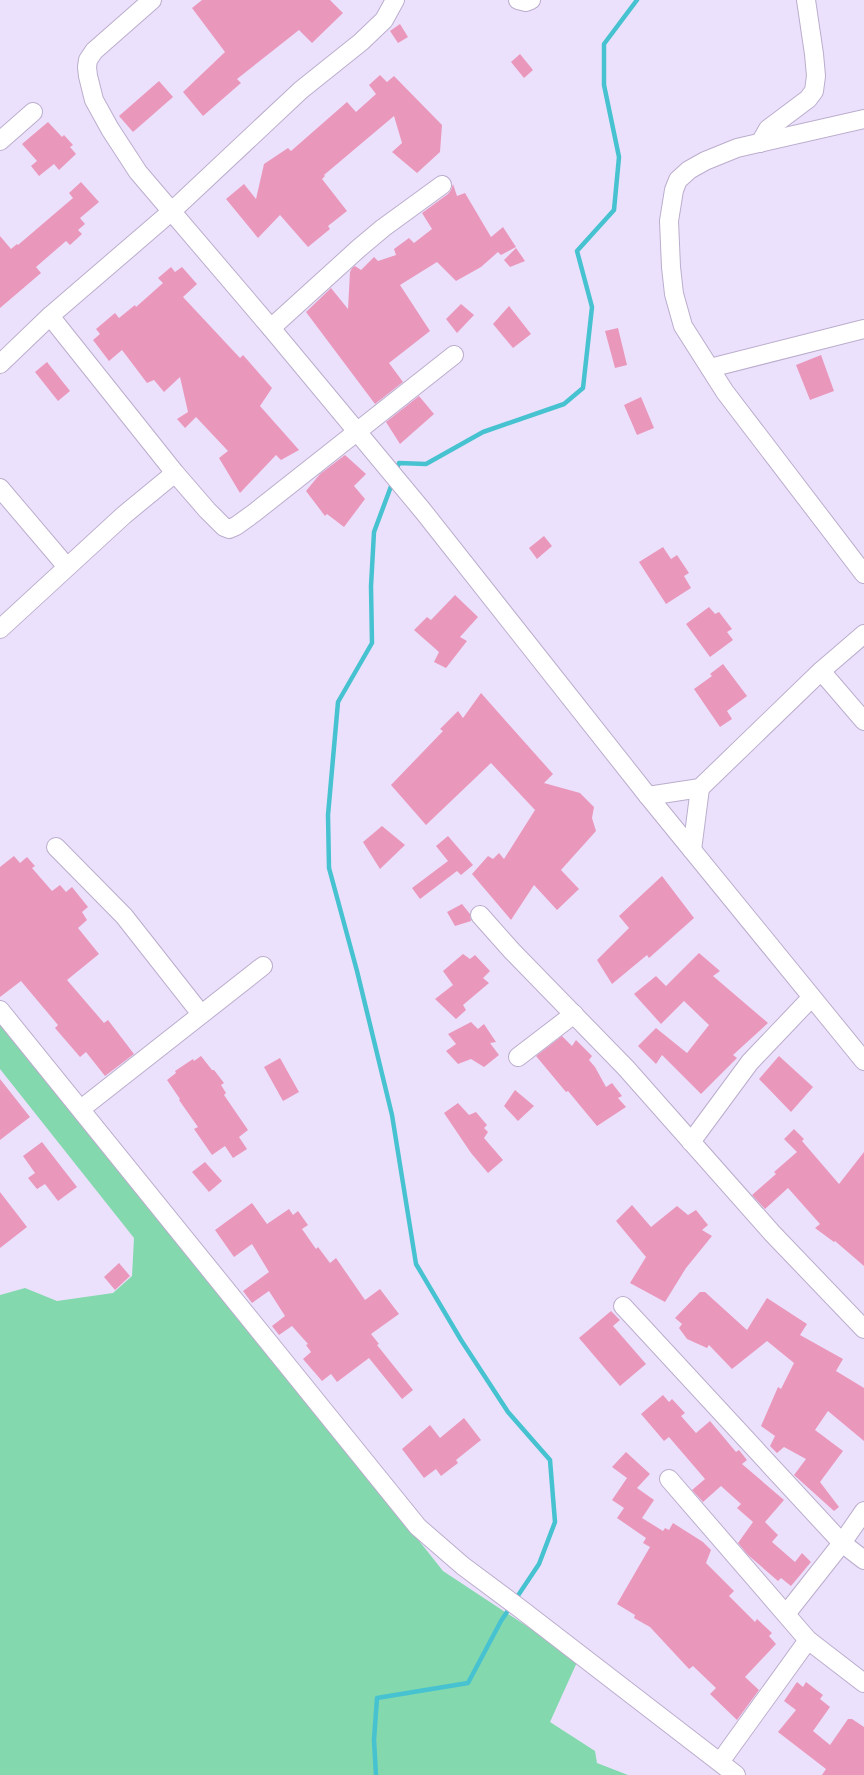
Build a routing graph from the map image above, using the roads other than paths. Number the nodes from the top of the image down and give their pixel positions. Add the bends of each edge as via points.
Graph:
1 (152, 0) edge
2 (396, 0) edge
3 (518, 0) edge
4 (531, 0) edge
5 (806, 0) edge
6 (33, 112) dead end
7 (864, 120) edge
8 (0, 141) edge
9 (760, 143) junction
10 (442, 185) dead end
11 (172, 211) junction
12 (50, 316) junction
13 (271, 328) junction
14 (864, 329) edge
15 (454, 355) dead end
16 (0, 364) edge
17 (710, 368) junction
18 (357, 432) junction
19 (175, 473) junction
20 (0, 488) edge
21 (67, 567) junction
22 (864, 574) edge
23 (0, 629) edge
24 (864, 634) edge
25 (821, 671) junction
26 (864, 721) edge
27 (700, 788) junction
28 (648, 796) junction
29 (56, 847) dead end
30 (692, 850) junction
31 (480, 915) dead end
32 (263, 966) dead end
33 (811, 998) junction
34 (0, 1010) edge
35 (201, 1014) junction
36 (574, 1014) junction
37 (518, 1056) dead end
38 (864, 1062) edge
39 (81, 1109) junction
40 (691, 1142) junction
41 (623, 1306) dead end
42 (864, 1328) edge
43 (669, 1479) dead end
44 (864, 1511) edge
45 (842, 1543) junction
46 (864, 1560) edge
47 (786, 1614) junction
48 (808, 1640) junction
49 (864, 1683) edge
50 (720, 1762) junction
51 (736, 1775) edge

1 - 11 street via 94,51 88,60 88,76 94,100 110,129 138,172
2 - 11 street via 376,28 301,90
3 - 4 street
5 - 9 street via 816,76 814,91 768,129
6 - 8 street
7 - 9 street
9 - 17 street via 705,161 678,180 674,190 669,221 674,294 683,326
10 - 13 street via 383,228
11 - 12 street
11 - 13 street
12 - 16 street
12 - 19 street
13 - 18 street
14 - 17 street
15 - 18 street
17 - 22 street
18 - 19 street via 254,514 229,529 207,510
18 - 28 street
19 - 21 street
20 - 21 street
21 - 23 street
24 - 25 street
25 - 26 street
25 - 27 street
27 - 28 street
27 - 30 street
28 - 30 street
29 - 35 street via 124,916
30 - 33 street
31 - 36 street
32 - 35 street
33 - 38 street
33 - 40 street via 750,1062
34 - 39 street
35 - 39 street
36 - 37 street
36 - 40 street
39 - 50 street via 418,1527 462,1566
40 - 42 street via 772,1233
41 - 45 street
43 - 47 street
44 - 45 street
45 - 46 street
45 - 47 street
47 - 48 street
48 - 49 street
48 - 50 street
50 - 51 street

